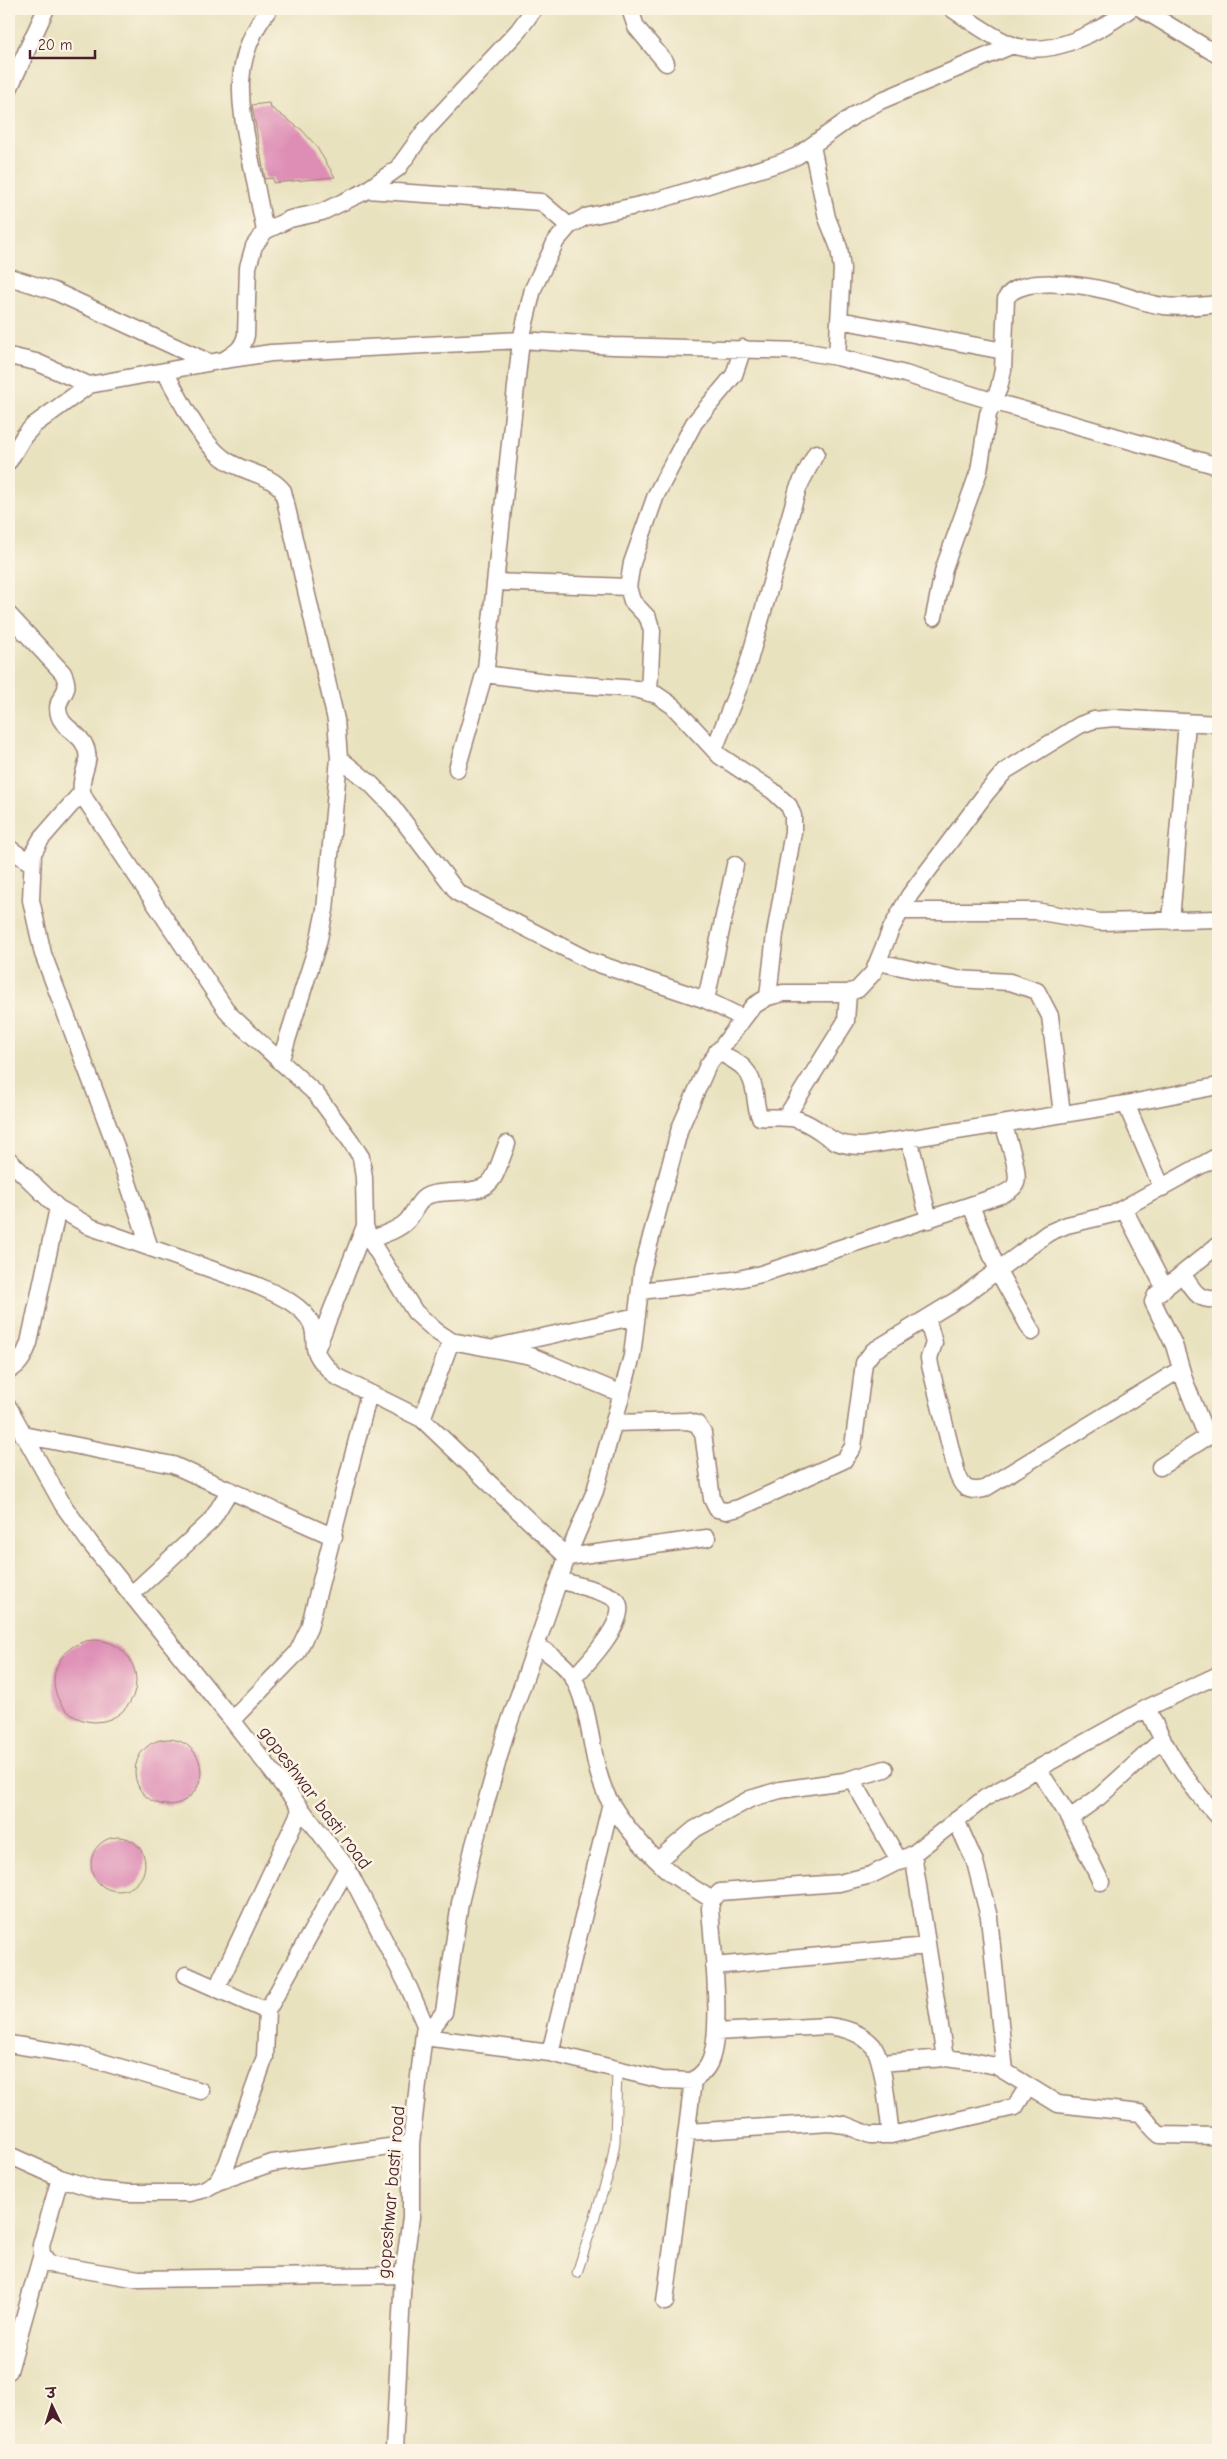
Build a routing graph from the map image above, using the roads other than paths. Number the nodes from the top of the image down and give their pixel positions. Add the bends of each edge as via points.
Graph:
1 (46, 9) edge
2 (534, 9) edge
3 (630, 9) edge
4 (952, 9) edge
5 (1130, 9) edge
6 (1142, 9) edge
7 (264, 10) edge
8 (1013, 45) junction
9 (1218, 55) edge
10 (666, 64) dead end
11 (9, 90) edge
12 (812, 146) junction
13 (368, 190) junction
14 (569, 226) junction
15 (265, 231) junction
16 (9, 277) edge
17 (1218, 304) edge
18 (840, 320) junction
19 (522, 340) junction
20 (743, 348) junction
21 (1004, 351) junction
22 (9, 356) edge
23 (837, 357) junction
24 (216, 361) junction
25 (164, 372) junction
26 (89, 385) junction
27 (992, 401) junction
28 (816, 452) dead end
29 (9, 461) edge
30 (1218, 466) edge
31 (497, 582) junction
32 (628, 587) junction
33 (9, 615) edge
34 (934, 617) dead end
35 (484, 674) junction
36 (649, 693) junction
37 (1187, 722) junction
38 (1218, 724) edge
39 (714, 750) junction
40 (339, 758) junction
41 (457, 769) dead end
42 (82, 792) junction
43 (9, 848) edge
44 (32, 864) junction
45 (735, 865) dead end
46 (902, 911) junction
47 (1218, 919) edge
48 (1171, 921) junction
49 (878, 962) junction
50 (848, 993) junction
51 (768, 997) junction
52 (706, 1000) junction
53 (743, 1018) junction
54 (717, 1051) junction
55 (280, 1062) junction
56 (1218, 1086) edge
57 (1126, 1104) junction
58 (1062, 1114) junction
59 (786, 1117) junction
60 (1003, 1124) junction
61 (909, 1138) junction
62 (507, 1144) dead end
63 (1218, 1156) edge
64 (9, 1160) edge
65 (1162, 1188) junction
66 (971, 1206) junction
67 (58, 1208) junction
68 (1124, 1209) junction
69 (929, 1220) junction
70 (367, 1233) junction
71 (1218, 1245) edge
72 (150, 1248) junction
73 (998, 1271) junction
74 (1182, 1275) junction
75 (1165, 1289) junction
76 (640, 1291) junction
77 (1218, 1299) edge
78 (637, 1316) junction
79 (927, 1318) junction
80 (1032, 1332) dead end
81 (451, 1341) junction
82 (488, 1349) junction
83 (316, 1350) junction
84 (1181, 1369) junction
85 (9, 1370) edge
86 (369, 1393) junction
87 (622, 1394) junction
88 (9, 1408) edge
89 (422, 1419) junction
90 (614, 1423) junction
91 (24, 1434) junction
92 (1213, 1435) edge
93 (1160, 1467) dead end
94 (230, 1490) junction
95 (334, 1537) junction
96 (707, 1538) dead end
97 (566, 1557) junction
98 (559, 1580) junction
99 (132, 1594) junction
100 (537, 1645) junction
101 (1218, 1675) edge
102 (573, 1678) junction
103 (1147, 1708) junction
104 (232, 1720) junction
105 (1162, 1740) junction
106 (885, 1769) dead end
107 (1038, 1769) junction
108 (852, 1779) junction
109 (612, 1803) junction
110 (301, 1809) junction
111 (1218, 1816) edge
112 (1070, 1818) junction
113 (956, 1820) junction
114 (906, 1858) junction
115 (658, 1860) junction
116 (347, 1868) junction
117 (1101, 1882) dead end
118 (712, 1900) junction
119 (927, 1946) junction
120 (714, 1966) junction
121 (186, 1974) dead end
122 (221, 1979) dead end
123 (267, 2011) junction
124 (425, 2031) junction
125 (716, 2032) junction
126 (9, 2044) edge
127 (550, 2053) junction
128 (945, 2058) junction
129 (880, 2062) junction
130 (617, 2069) junction
131 (1005, 2071) junction
132 (693, 2081) junction
133 (1028, 2086) junction
134 (201, 2091) dead end
135 (687, 2132) junction
136 (891, 2135) junction
137 (1218, 2136) edge
138 (411, 2144) junction
139 (9, 2155) edge
140 (60, 2178) junction
141 (217, 2182) junction
142 (42, 2254) junction
143 (577, 2273) dead end
144 (403, 2275) junction
145 (665, 2302) dead end
146 (15, 2322) edge
147 (9, 2371) edge
148 (394, 2450) edge

1 - 11 street
2 - 13 street via 518,31 424,132 398,168
3 - 10 street via 636,27
4 - 8 street
5 - 8 street via 1107,26 1068,42 1038,49
6 - 9 street
7 - 15 street via 247,48 240,104
8 - 12 street via 880,101
12 - 14 street via 780,163 648,203 585,217
12 - 18 street via 827,218 839,248 842,269
13 - 14 street via 541,202
13 - 15 street via 322,212 290,219
14 - 19 street via 556,241 533,289
15 - 24 street via 254,246 248,267 244,344 238,352
16 - 24 street via 54,291
17 - 21 street via 1162,306 1082,286 1036,284 1018,287 1009,292 1006,299
18 - 21 street
18 - 23 street
19 - 20 street via 613,346
19 - 24 street via 271,353
19 - 31 street
20 - 23 street via 802,351
20 - 32 street via 734,376 694,423 656,495 632,564
21 - 27 street via 999,388
22 - 26 street via 36,362
23 - 27 street
24 - 25 street
25 - 26 street
25 - 40 street via 214,450 237,467 271,479 283,491 336,720
26 - 29 street via 34,425
27 - 30 street
27 - 34 street via 979,471 944,568
28 - 39 street via 798,488 748,664
31 - 32 street
31 - 35 street
32 - 36 street via 632,600 648,618 652,631
33 - 42 street via 63,673 67,682 68,690 58,707 60,718 85,743 89,757 82,778
35 - 36 street
35 - 41 street
36 - 39 street via 673,706
37 - 38 street
37 - 46 street via 1094,720 1080,725 1005,771 909,896
37 - 48 street
39 - 51 street via 774,791 789,806 793,816
40 - 52 street via 392,806 458,893 590,961
40 - 55 street via 325,910 318,943
42 - 44 street via 41,839 33,853
42 - 55 street via 229,1014
43 - 44 street
44 - 72 street via 31,900 43,954 115,1144
45 - 52 street
46 - 48 street via 1035,911 1100,922
46 - 49 street
47 - 48 street
49 - 50 street via 867,982
49 - 58 street via 958,980 1010,982 1037,991 1050,1016
50 - 51 street via 783,993
50 - 59 street via 846,1021
51 - 53 street via 753,1006
52 - 53 street
53 - 54 street
54 - 59 street via 744,1066 760,1117
54 - 76 street via 680,1128 642,1271
55 - 70 street via 316,1094 361,1157
56 - 57 street
57 - 58 street
57 - 65 street
58 - 60 street
59 - 61 street via 802,1121 834,1142 847,1146
60 - 61 street
60 - 66 street via 1016,1184 1001,1195
61 - 69 street
62 - 70 street via 487,1187 476,1192 428,1195 420,1200 406,1223
63 - 65 street
64 - 67 street
65 - 68 street
66 - 69 street
66 - 73 street
67 - 72 street via 91,1228
67 - 85 street via 29,1343 24,1356 15,1368
68 - 73 street via 1048,1233
68 - 75 street
69 - 76 street via 761,1274
70 - 81 street via 415,1312
70 - 83 street
71 - 74 street
72 - 83 street via 277,1294 306,1316 312,1325
73 - 79 street
73 - 80 street
74 - 75 street
74 - 77 street via 1199,1297
75 - 84 street via 1156,1295 1153,1302 1174,1345
76 - 78 street
78 - 82 street
78 - 87 street via 632,1356
79 - 84 street via 934,1343 930,1365 958,1477 965,1489 974,1491 984,1489
79 - 90 street via 867,1357 854,1447 844,1460 739,1508 717,1509 712,1499 703,1433 697,1424 688,1421
81 - 82 street
81 - 89 street
82 - 87 street via 531,1356
83 - 86 street via 335,1376
84 - 92 street
86 - 89 street
86 - 95 street
87 - 90 street
88 - 91 street, gopeshwar basti road
89 - 97 street
90 - 97 street via 596,1492
91 - 94 street via 173,1465
91 - 99 street, gopeshwar basti road via 63,1505
92 - 93 street
94 - 95 street
94 - 99 street via 211,1521
95 - 104 street via 309,1628 297,1652
96 - 97 street
97 - 98 street
98 - 100 street
98 - 102 street via 605,1594 616,1599 619,1606 605,1641
99 - 104 street, gopeshwar basti road
100 - 102 street via 562,1664
100 - 124 street via 506,1735 474,1845 460,1903 444,2012
101 - 103 street
102 - 109 street
103 - 105 street
103 - 107 street
104 - 110 street, gopeshwar basti road
105 - 111 street via 1180,1772
105 - 112 street via 1100,1797
106 - 108 street
107 - 112 street
107 - 113 street via 985,1798
108 - 114 street
108 - 115 street via 750,1798 695,1829
109 - 115 street
109 - 127 street
110 - 116 street, gopeshwar basti road
110 - 122 street
112 - 117 street
113 - 114 street
113 - 131 street via 975,1862 989,1916
114 - 118 street via 871,1875 839,1883 733,1890 720,1892
114 - 119 street
115 - 118 street via 672,1874
116 - 123 street
116 - 124 street, gopeshwar basti road via 409,1988
118 - 120 street
119 - 120 street
119 - 128 street
120 - 125 street
121 - 123 street
123 - 141 street via 265,2057 227,2164
124 - 127 street
124 - 138 street, gopeshwar basti road
125 - 129 street via 828,2026 845,2028 864,2037 875,2048
125 - 132 street via 714,2050 707,2067
126 - 134 street via 78,2055
127 - 130 street
128 - 129 street
128 - 131 street via 986,2064
129 - 136 street
130 - 132 street via 662,2080
130 - 143 lane via 615,2142 611,2166
131 - 133 street
132 - 135 street
133 - 136 street via 1015,2106
133 - 137 street via 1058,2104 1140,2113 1152,2130 1160,2135
135 - 136 street via 830,2123 870,2135
135 - 145 street
138 - 141 street via 272,2163
138 - 144 street, gopeshwar basti road via 411,2217
139 - 140 street
140 - 141 street via 98,2190 128,2193 189,2193
140 - 142 street
142 - 144 street via 49,2264 139,2279
142 - 146 street
144 - 148 street, gopeshwar basti road
146 - 147 street

